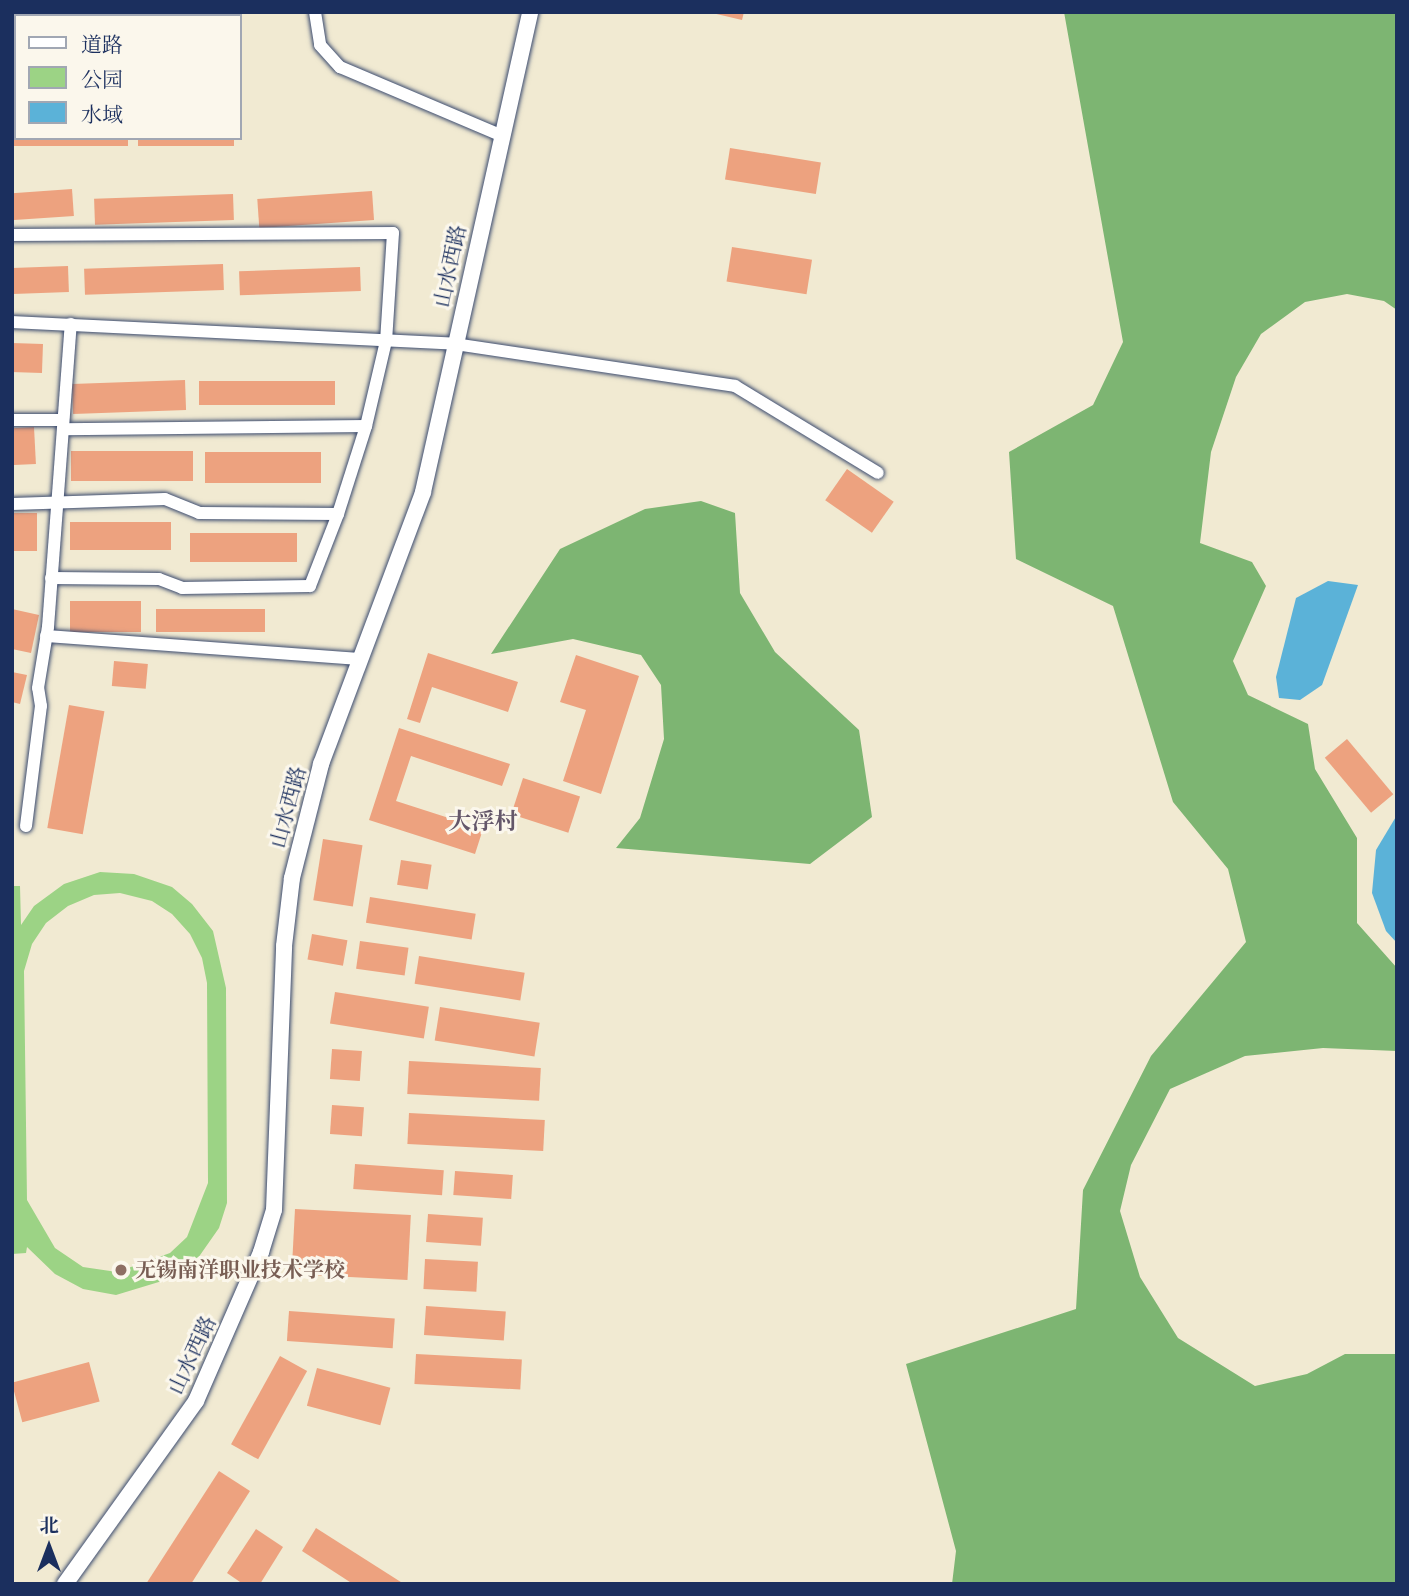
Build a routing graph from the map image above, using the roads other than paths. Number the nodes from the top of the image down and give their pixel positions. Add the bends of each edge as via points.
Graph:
1 (314, 12) edge
2 (530, 12) edge
3 (500, 135) junction
4 (12, 235) edge
5 (12, 322) edge
6 (71, 324) junction
7 (386, 341) junction
8 (455, 344) junction
9 (12, 420) edge
10 (63, 425) junction
11 (366, 426) junction
12 (878, 473) dead end
13 (57, 502) junction
14 (12, 504) edge
15 (338, 514) junction
16 (51, 578) junction
17 (46, 636) junction
18 (360, 659) junction
19 (26, 826) dead end
20 (65, 1584) edge

1 - 3 street via 320,45 340,67
2 - 3 street, 山水西路
3 - 8 street, 山水西路
4 - 7 street via 393,233
5 - 6 street
6 - 7 street
6 - 10 street
7 - 8 street
7 - 11 street
8 - 12 street via 735,386
8 - 18 street, 山水西路 via 423,492
9 - 10 street
10 - 11 street
10 - 13 street
11 - 15 street
13 - 14 street
13 - 15 street via 166,499 200,513
13 - 16 street
15 - 16 street via 310,586 181,587 159,579
16 - 17 street
17 - 18 street
17 - 19 street
18 - 20 street, 山水西路 via 321,764 292,878 284,946 279,1163 274,1210 261,1252 197,1401

